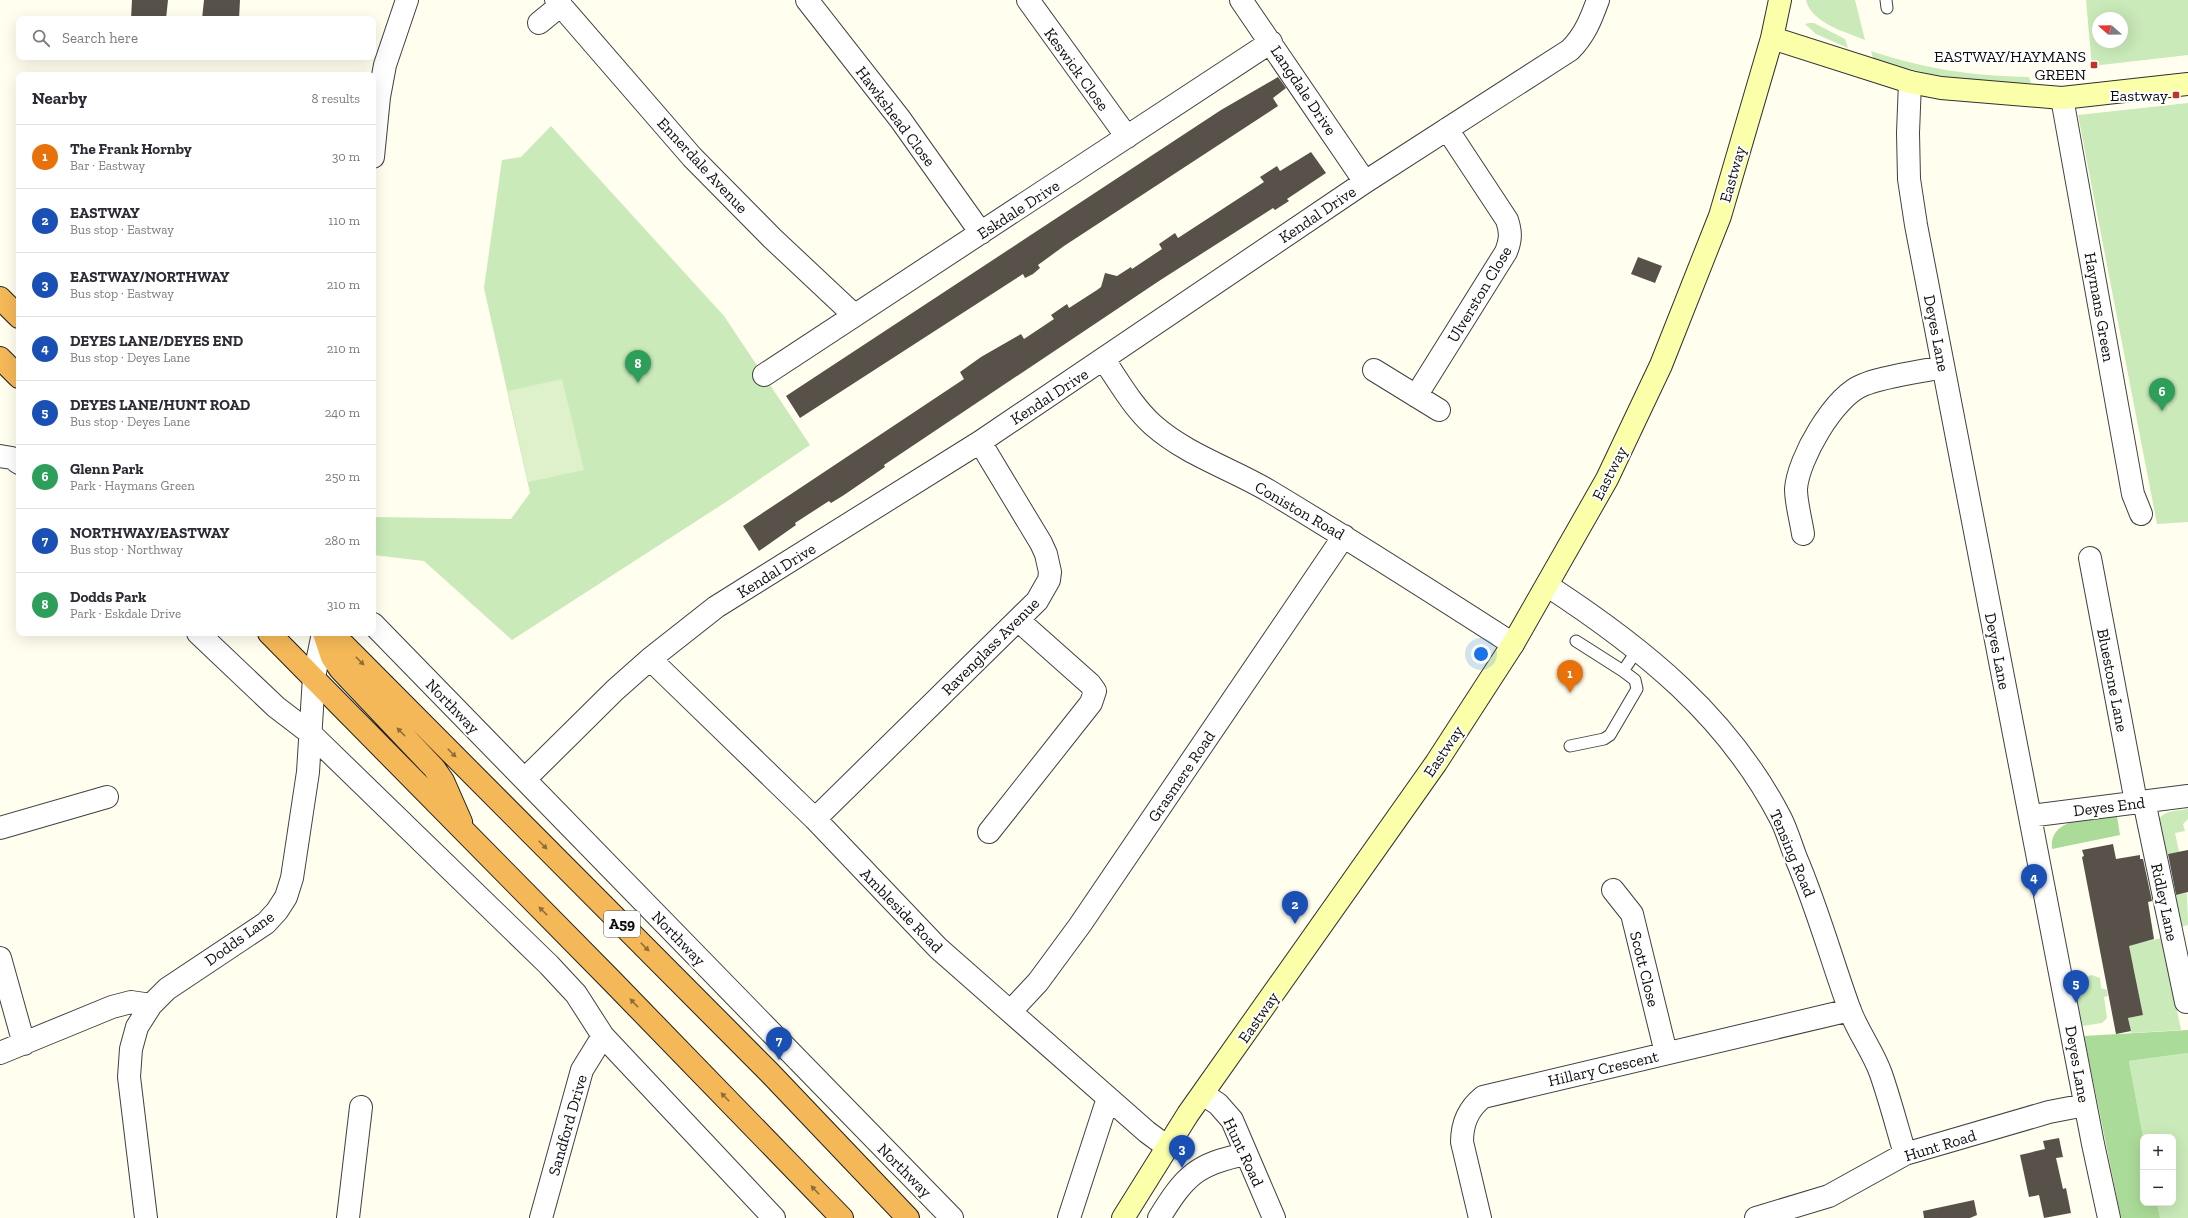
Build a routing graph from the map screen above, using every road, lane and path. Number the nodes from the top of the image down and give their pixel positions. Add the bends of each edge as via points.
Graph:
1 (407, 0) edge
2 (807, 0) edge
3 (1028, 0) edge
4 (1241, 0) edge
5 (1598, 0) edge
6 (1780, 0) edge
7 (558, 3) edge
8 (540, 23) dead end
9 (1772, 38) junction
10 (1271, 42) junction
11 (1910, 82) junction
12 (2188, 84) edge
13 (2062, 98) junction
14 (376, 128) edge
15 (1447, 129) junction
16 (1127, 137) junction
17 (1365, 182) junction
18 (981, 233) junction
19 (0, 298) edge
20 (16, 314) edge
21 (854, 315) junction
22 (0, 358) edge
23 (1104, 360) junction
24 (1943, 367) junction
25 (1374, 370) dead end
26 (16, 374) edge
27 (764, 374) dead end
28 (1416, 396) junction
29 (1439, 410) dead end
30 (980, 442) junction
31 (0, 456) edge
32 (16, 461) edge
33 (2141, 514) dead end
34 (1803, 534) dead end
35 (1344, 536) junction
36 (2090, 558) dead end
37 (1548, 586) junction
38 (1018, 620) junction
39 (376, 627) edge
40 (201, 636) edge
41 (272, 636) edge
42 (322, 636) edge
43 (324, 636) edge
44 (335, 636) edge
45 (1576, 640) dead end
46 (1513, 644) junction
47 (1638, 649) junction
48 (650, 659) junction
49 (1623, 671) junction
50 (314, 677) junction
51 (310, 733) junction
52 (1570, 746) dead end
53 (525, 779) junction
54 (2188, 796) edge
55 (107, 797) dead end
56 (2140, 801) junction
57 (2030, 816) junction
58 (815, 820) junction
59 (0, 828) edge
60 (988, 832) dead end
61 (466, 834) junction
62 (1613, 890) dead end
63 (0, 958) edge
64 (2186, 1002) dead end
65 (151, 1006) junction
66 (1850, 1010) junction
67 (1011, 1011) junction
68 (603, 1036) junction
69 (24, 1044) junction
70 (0, 1053) edge
71 (1666, 1053) junction
72 (1203, 1094) junction
73 (1108, 1098) junction
74 (2085, 1105) junction
75 (361, 1107) dead end
76 (1166, 1146) junction
77 (1246, 1154) junction
78 (1905, 1154) junction
79 (146, 1218) edge
80 (348, 1218) edge
81 (542, 1218) edge
82 (774, 1218) edge
83 (842, 1218) edge
84 (908, 1218) edge
85 (952, 1218) edge
86 (1069, 1218) edge
87 (1123, 1218) edge
88 (1159, 1218) edge
89 (1274, 1218) edge
90 (1480, 1218) edge
91 (1756, 1218) edge
92 (2109, 1218) edge

1 - 14 street via 385,65
2 - 18 street, Hawkshead Close via 900,119
3 - 16 street, Keswick Close
4 - 10 street, Langdale Drive
5 - 15 street, Kendal Drive via 1586,30 1570,50
6 - 9 street
7 - 8 street, Ennerdale Avenue
7 - 21 street, Ennerdale Avenue via 692,157 772,238
9 - 11 street
9 - 37 street, Eastway via 1720,216 1688,299 1651,386 1610,472
10 - 16 street, Eskdale Drive
10 - 17 street, Langdale Drive
11 - 13 street via 1941,88
11 - 24 street, Deyes Lane via 1909,179
12 - 13 street
13 - 33 street, Haymans Green via 2134,494
15 - 17 street, Kendal Drive
15 - 28 street, Ulverston Close via 1507,220 1511,231 1510,241 1506,252
16 - 18 street, Eskdale Drive
17 - 23 street, Kendal Drive
18 - 21 street, Eskdale Drive
19 - 20 highway
21 - 27 street, Eskdale Drive
22 - 26 highway
23 - 30 street, Kendal Drive
23 - 35 street, Coniston Road via 1141,413 1164,434 1190,452 1266,489
24 - 34 street via 1862,385 1838,402 1805,454 1799,472 1796,490
24 - 57 street, Deyes Lane
25 - 28 street
28 - 29 street
30 - 38 street, Ravenglass Avenue via 1041,543 1050,572 1046,587 1037,601
30 - 48 street, Kendal Drive via 716,607
31 - 32 street
35 - 46 street, Coniston Road
35 - 67 street, Grasmere Road via 1080,925 1038,982
36 - 56 street, Bluestone Lane
37 - 46 street, Eastway
37 - 47 street, Tensing Road
38 - 58 street, Ravenglass Avenue
38 - 60 street via 1095,691 1091,703
39 - 53 street, Northway
40 - 51 street via 276,707
41 - 50 highway
42 - 50 street, Dodds Lane
61 -> 43 highway via 443,781 434,768 340,669 332,657
44 -> 84 highway, Northway / A59 via 764,1066
45 - 49 lane
46 - 72 street, Eastway via 1436,763
47 - 49 lane
47 - 66 street, Tensing Road via 1673,678 1725,734 1781,819 1828,942
48 - 53 street, Kendal Drive via 614,690
48 - 58 street, Ambleside Road
49 - 52 lane via 1635,680 1638,689 1610,735 1604,739
50 - 51 street, Dodds Lane
50 - 61 highway
51 - 65 street, Dodds Lane via 308,772 298,845 286,897 266,923 167,989
51 - 68 street via 549,965 576,994
53 - 85 street, Northway
54 - 56 street, Deyes End
55 - 59 street
56 - 57 street, Deyes End
56 - 64 street, Ridley Lane
57 - 74 street, Deyes Lane
58 - 67 street, Ambleside Road via 938,948
83 -> 61 highway
62 - 71 street, Scott Close via 1632,914
63 - 69 street
65 - 69 street via 131,1002 112,1007
65 - 79 street, Dodds Lane via 137,1027 131,1049 129,1077
66 - 71 street, Hillary Crescent
66 - 78 street, Tensing Road via 1881,1073
67 - 73 street, Ambleside Road
68 - 81 street, Sandford Drive via 582,1070
68 - 82 street
69 - 70 street
71 - 90 street, Hillary Crescent via 1483,1097 1474,1104 1462,1129 1462,1142
72 - 76 street, Eastway
72 - 77 street, Hunt Road via 1218,1104 1232,1120
73 - 76 street, Ambleside Road
73 - 86 street
74 - 78 street, Hunt Road via 2049,1112
74 - 92 street, Deyes Lane
75 - 80 street
76 - 87 street, Eastway
77 - 88 street via 1223,1158 1186,1178
77 - 89 street, Hunt Road
78 - 91 street, Hunt Road via 1829,1196

